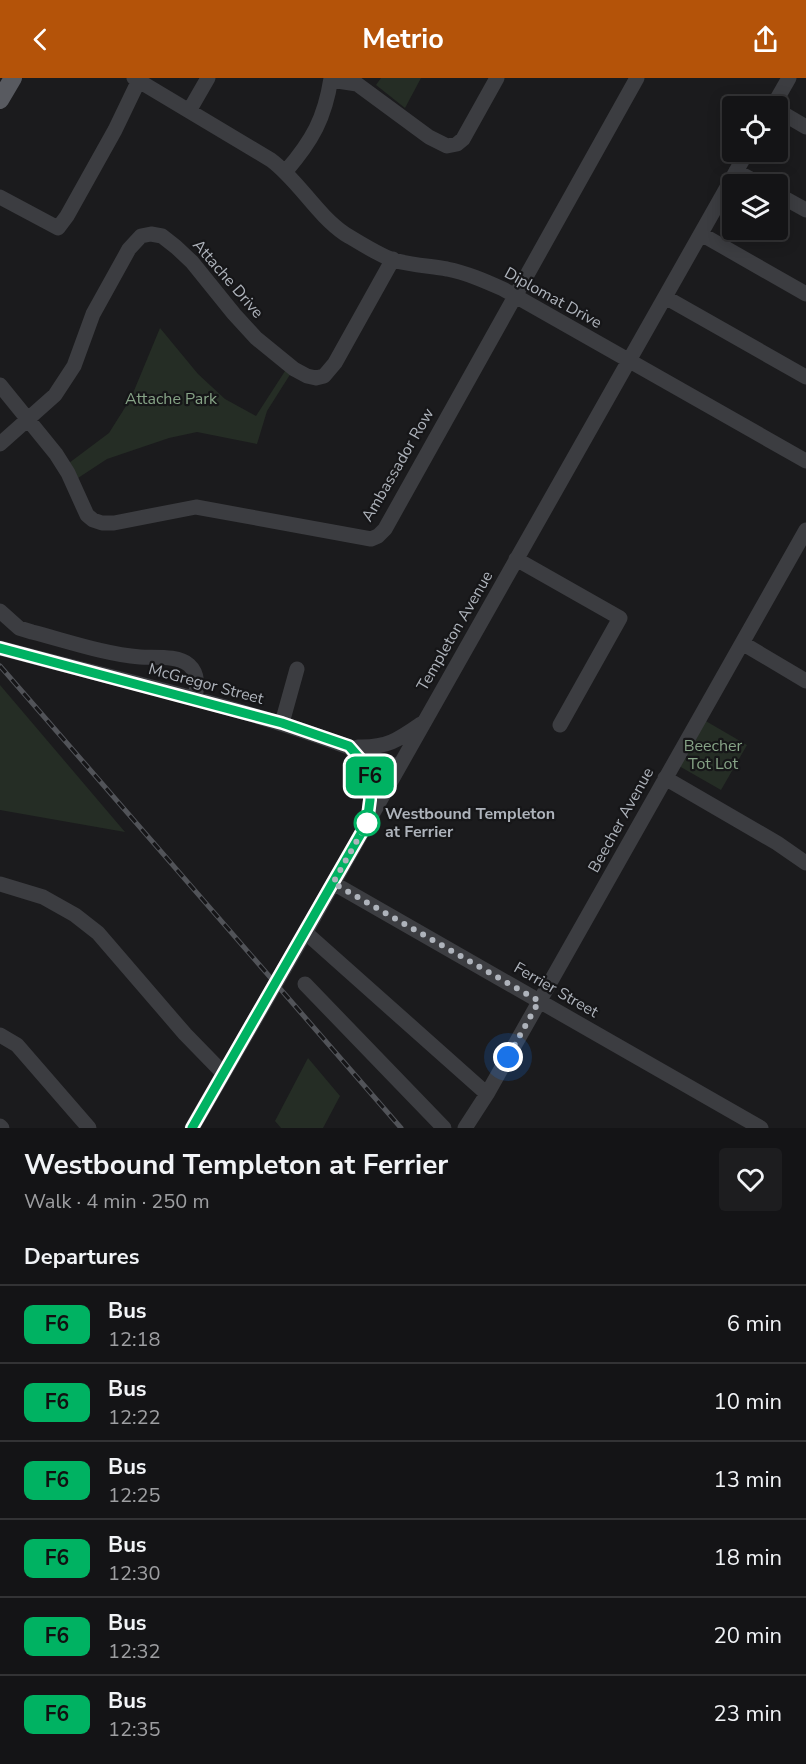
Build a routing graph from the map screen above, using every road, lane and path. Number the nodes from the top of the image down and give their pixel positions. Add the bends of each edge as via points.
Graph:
1 (13, 78) edge
2 (208, 78) edge
3 (497, 78) edge
4 (637, 78) edge
5 (789, 78) edge
6 (138, 79) edge
7 (331, 79) edge
8 (779, 96) edge
9 (0, 100) edge
10 (189, 111) junction
11 (788, 116) edge
12 (806, 127) edge
13 (741, 162) edge
14 (286, 171) junction
15 (736, 171) junction
16 (742, 174) edge
17 (0, 197) edge
18 (788, 200) edge
19 (806, 210) edge
20 (700, 234) junction
21 (393, 260) junction
22 (806, 294) edge
23 (516, 295) junction
24 (665, 297) junction
25 (628, 361) junction
26 (806, 376) edge
27 (0, 385) edge
28 (28, 420) junction
29 (0, 444) edge
30 (806, 461) edge
31 (806, 530) edge
32 (516, 559) junction
33 (0, 611) edge
34 (742, 643) junction
35 (0, 648) edge
36 (297, 669) dead end
37 (806, 681) edge
38 (195, 699) junction
39 (425, 721) junction
40 (282, 723) junction
41 (560, 725) dead end
42 (349, 746) junction
43 (398, 768) junction
44 (665, 778) junction
45 (367, 823) junction
46 (806, 863) edge
47 (333, 883) junction
48 (0, 884) edge
49 (305, 932) junction
50 (305, 984) dead end
51 (539, 1001) junction
52 (0, 1035) edge
53 (223, 1073) junction
54 (487, 1094) junction
55 (89, 1128) edge
56 (192, 1128) edge
57 (444, 1128) edge
58 (465, 1128) edge
59 (761, 1128) edge

1 - 9 main road
2 - 10 street
3 - 7 street via 463,138 447,146 357,84
4 - 23 street, Ambassador Row
5 - 8 street
6 - 10 street, Diplomat Drive
6 - 17 street via 115,130 58,228
7 - 14 street via 319,126
10 - 14 street, Diplomat Drive
11 - 12 street
13 - 15 street, Templeton Avenue
14 - 21 street, Diplomat Drive via 343,232
15 - 16 street
15 - 20 street, Templeton Avenue
18 - 19 street
20 - 22 street
20 - 24 street, Templeton Avenue
21 - 23 street, Diplomat Drive via 449,270
21 - 28 street, Attache Drive via 335,363 324,376 316,378 294,369 256,338 176,247 162,236 141,236 129,249 93,314 74,366 56,394
23 - 25 street, Diplomat Drive
23 - 28 street, Ambassador Row via 385,529 371,539 196,507 102,523 87,515 68,473
24 - 25 street, Templeton Avenue
24 - 26 street
25 - 30 street, Diplomat Drive
25 - 32 street, Templeton Avenue
27 - 28 street, Ambassador Row
28 - 29 street
31 - 34 street, Beecher Avenue
32 - 39 street, Templeton Avenue
32 - 41 street via 620,618
33 - 38 street via 19,628 32,632 128,656 188,663 195,672
34 - 37 street
34 - 44 street, Beecher Avenue
35 - 38 street, McGregor Street
36 - 40 street
38 - 40 street, McGregor Street
39 - 42 street via 391,744
39 - 43 street, Templeton Avenue
40 - 42 street, McGregor Street
42 - 43 street, McGregor Street
42 - 45 street via 370,775
43 - 45 street, Templeton Avenue
44 - 46 street
44 - 51 street, Beecher Avenue
45 - 47 street, Templeton Avenue
47 - 49 street, Templeton Avenue
47 - 51 street, Ferrier Street
48 - 53 street via 43,897 98,933
49 - 53 street, Templeton Avenue
49 - 54 street
50 - 57 street
51 - 54 street, Beecher Avenue
51 - 59 street, Ferrier Street
52 - 55 street via 17,1045
53 - 56 street, Templeton Avenue
54 - 58 street, Beecher Avenue

